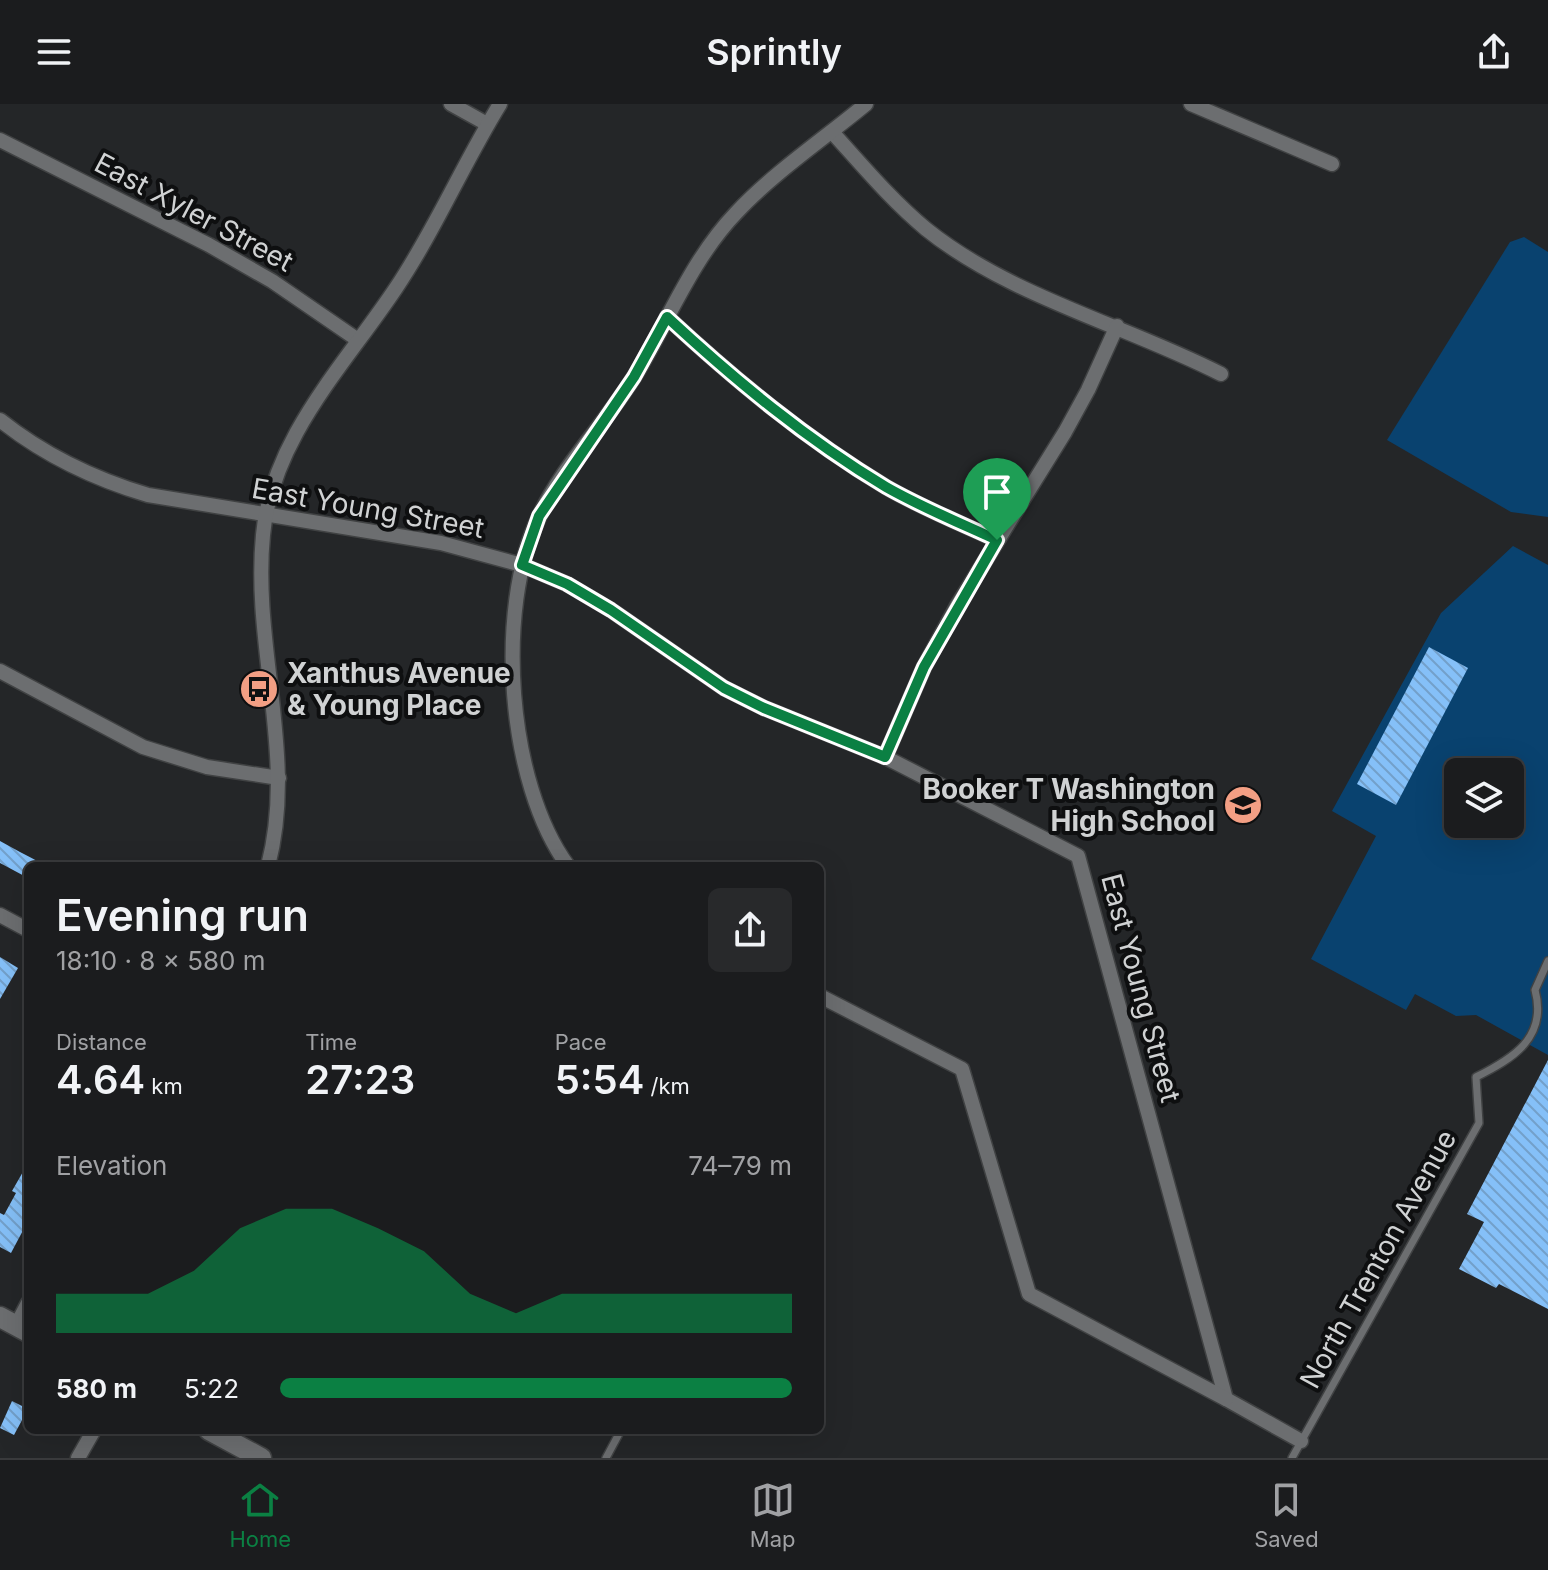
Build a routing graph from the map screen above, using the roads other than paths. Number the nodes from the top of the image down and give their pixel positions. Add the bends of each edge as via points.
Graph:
1 (451, 104) edge
2 (500, 104) edge
3 (866, 104) edge
4 (1191, 104) edge
5 (487, 124) junction
6 (832, 132) junction
7 (0, 140) edge
8 (1332, 164) dead end
9 (667, 317) junction
10 (1117, 326) junction
11 (358, 340) junction
12 (1221, 374) dead end
13 (0, 420) edge
14 (266, 515) junction
15 (997, 540) junction
16 (522, 565) junction
17 (0, 671) edge
18 (885, 757) junction
19 (279, 778) junction
20 (269, 862) edge
21 (566, 862) edge
22 (0, 915) edge
23 (24, 928) edge
24 (1548, 961) edge
25 (824, 998) edge
26 (1226, 1399) junction
27 (92, 1434) edge
28 (216, 1434) edge
29 (619, 1434) edge
30 (1301, 1441) junction
31 (78, 1458) edge
32 (261, 1458) edge
33 (606, 1458) edge
34 (1292, 1458) edge

1 - 5 street
2 - 5 street
3 - 6 street
4 - 8 street
5 - 11 street via 402,278
6 - 9 street via 736,212
6 - 10 street via 893,199 961,254 1005,280
7 - 11 street, East Xyler Street via 209,245
9 - 15 street via 825,448 888,488
9 - 16 street via 634,377 539,516
10 - 12 street
10 - 15 street via 1065,432
11 - 14 street via 288,448
13 - 14 street, East Young Street via 47,452 119,486
14 - 16 street, East Young Street via 441,543
14 - 19 street via 261,595
15 - 18 street via 924,667
16 - 18 street, East Young Street via 611,610 724,688
16 - 21 street via 515,618 520,746 542,821
17 - 19 street via 143,747 207,767
18 - 26 street, East Young Street via 1078,856
19 - 20 street
22 - 23 street
24 - 30 lane, North Trenton Avenue via 1535,990 1541,1005 1529,1044 1476,1077 1479,1123
25 - 26 street via 962,1069 1029,1294
26 - 30 street
27 - 31 street
28 - 32 main road
29 - 33 lane
30 - 34 lane, North Trenton Avenue

